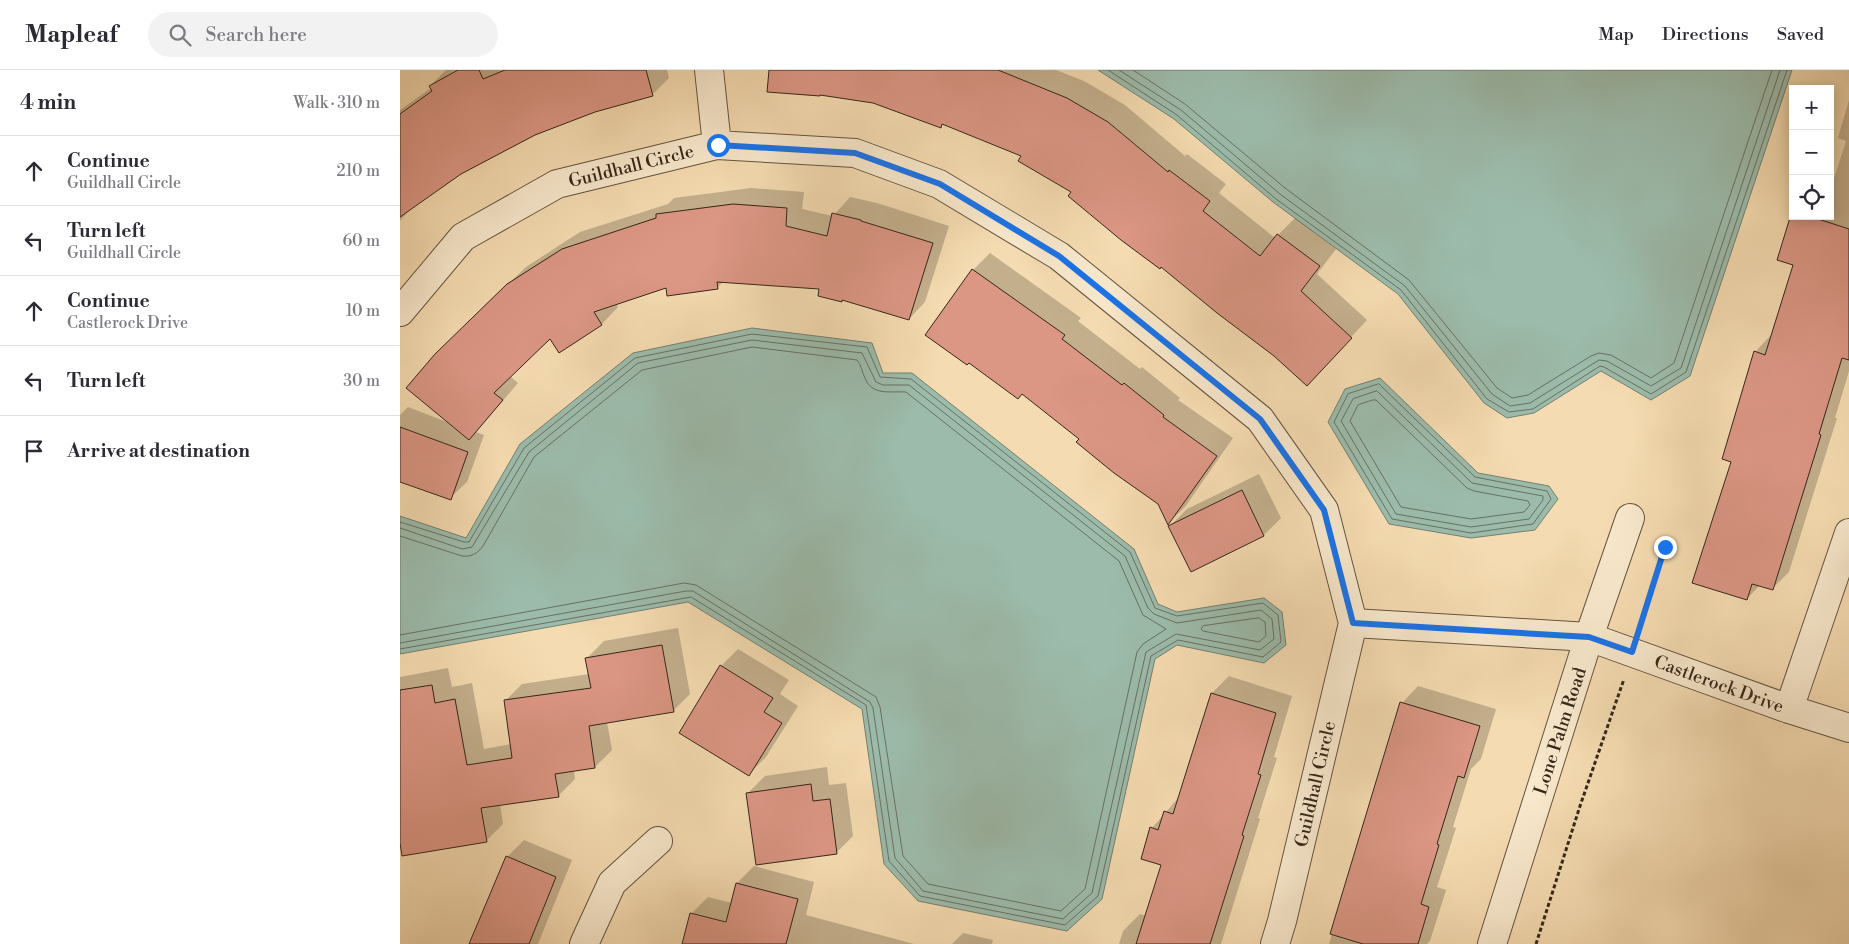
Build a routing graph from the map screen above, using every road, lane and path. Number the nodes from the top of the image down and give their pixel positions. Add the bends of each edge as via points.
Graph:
1 (709, 70) edge
2 (718, 145) junction
3 (400, 312) edge
4 (1630, 518) dead end
5 (1849, 533) edge
6 (1665, 547) dead end
7 (1353, 623) junction
8 (1589, 637) junction
9 (1632, 652) junction
10 (1790, 709) junction
11 (1849, 728) edge
12 (658, 841) dead end
13 (584, 944) edge
14 (1275, 944) edge
15 (1492, 944) edge
16 (1536, 944) edge

1 - 2 street
2 - 3 street, Guildhall Circle via 557,184 463,237
2 - 7 street, Guildhall Circle via 855,153 940,184 1059,256 1260,419 1324,510
4 - 8 street, Lone Palm Road
5 - 10 street
6 - 9 path
7 - 8 street
7 - 14 street, Guildhall Circle
8 - 9 street, Castlerock Drive
8 - 15 street, Lone Palm Road
9 - 10 street, Castlerock Drive
9 - 16 path
10 - 11 street, Castlerock Drive
12 - 13 street via 612,884

